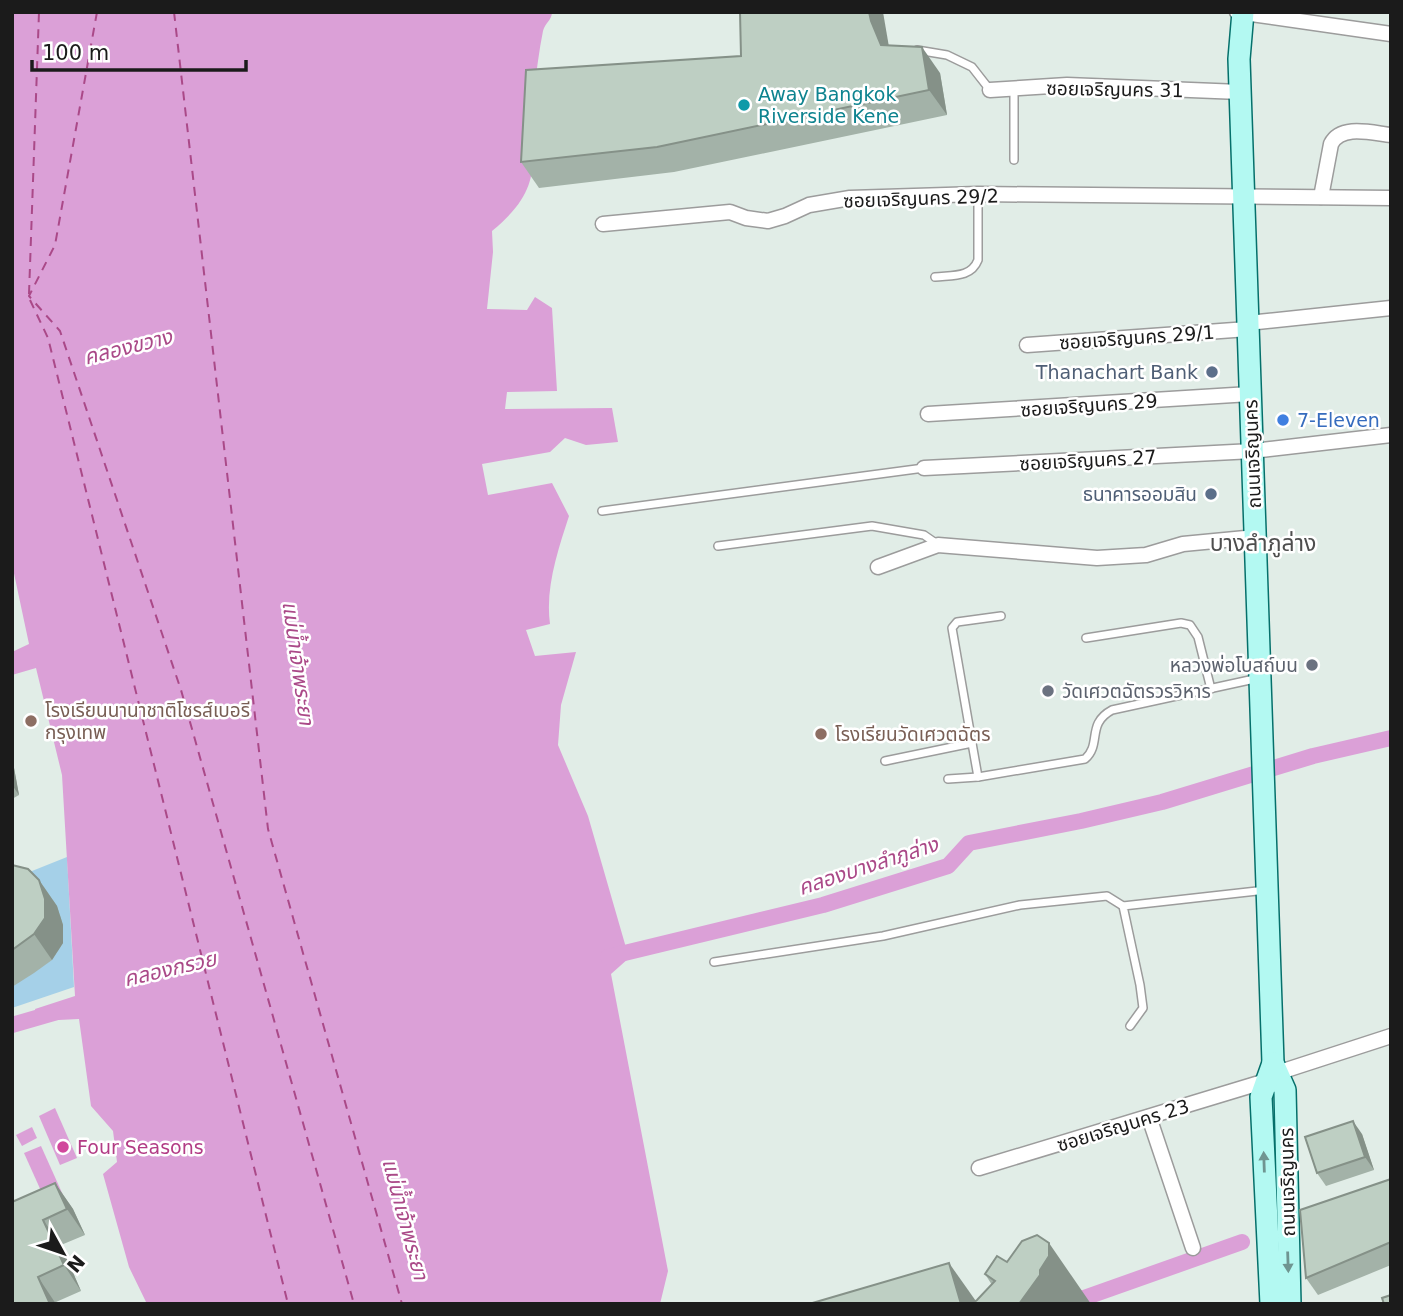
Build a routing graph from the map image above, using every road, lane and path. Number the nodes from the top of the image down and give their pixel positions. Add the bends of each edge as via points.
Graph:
1 (1241, 12) edge
2 (1391, 34) edge
3 (908, 48) edge
4 (1014, 89) junction
5 (990, 90) joint
6 (1240, 92) junction
7 (1391, 135) edge
8 (1014, 160) dead end
9 (978, 194) junction
10 (1243, 197) junction
11 (1321, 197) junction
12 (1391, 198) edge
13 (603, 224) dead end
14 (935, 277) dead end
15 (1391, 308) edge
16 (1248, 326) junction
17 (1027, 345) dead end
18 (1250, 394) junction
19 (928, 414) dead end
20 (1391, 435) edge
21 (1253, 451) junction
22 (923, 468) joint
23 (602, 511) dead end
24 (1256, 537) junction
25 (938, 545) junction
26 (718, 546) dead end
27 (878, 567) dead end
28 (1001, 616) dead end
29 (1086, 638) dead end
30 (1259, 678) junction
31 (1212, 689) junction
32 (972, 743) junction
33 (885, 761) dead end
34 (978, 777) junction
35 (948, 779) dead end
36 (1266, 890) junction
37 (1123, 906) junction
38 (714, 962) dead end
39 (1130, 1026) dead end
40 (1391, 1036) edge
41 (1272, 1072) junction
42 (1149, 1117) junction
43 (979, 1168) dead end
44 (1193, 1248) dead end
45 (1274, 1303) edge

1 - 2 street
1 - 6 main road, ถนนเจริญนคร
3 - 5 lane via 947,55 972,67
4 - 5 street, ซอยเจริญนคร 31
4 - 6 street, ซอยเจริญนคร 31 via 1067,85
4 - 8 lane
6 - 10 main road, ถนนเจริญนคร
7 - 11 street via 1342,131 1335,136
9 - 10 street, ซอยเจริญนคร 29/2
9 - 13 street, ซอยเจริญนคร 29/2 via 850,198 809,205 768,221 730,212
9 - 14 lane via 978,260 974,268 969,273
10 - 11 street, ซอยเจริญนคร 29/2
10 - 16 main road, ถนนเจริญนคร
11 - 12 street, ซอยเจริญนคร 29/2
15 - 16 street, ซอยเจริญนคร 29/1
16 - 17 street, ซอยเจริญนคร 29/1
16 - 18 main road, ถนนเจริญนคร
18 - 19 street, ซอยเจริญนคร 29
18 - 21 main road, ถนนเจริญนคร
20 - 21 street, ซอยเจริญนคร 27
21 - 22 street, ซอยเจริญนคร 27
21 - 24 main road, ถนนเจริญนคร
22 - 23 lane
24 - 25 street via 1206,540 1146,555 1097,558
24 - 30 main road, ถนนเจริญนคร
25 - 26 lane via 924,535 872,526
25 - 27 street
28 - 32 lane via 957,622 952,628
29 - 31 lane via 1190,625 1198,637
30 - 31 lane
30 - 36 main road, ถนนเจริญนคร
31 - 34 lane via 1112,710 1095,726 1092,752 1085,760
32 - 33 lane
32 - 34 lane
34 - 35 lane
36 - 37 lane
36 - 41 main road, ถนนเจริญนคร
37 - 38 lane via 1107,896 1020,905 883,936
37 - 39 lane via 1143,1008
40 - 41 street, ซอยเจริญนคร 23
41 - 42 street, ซอยเจริญนคร 23
45 -> 41 main road, ถนนเจริญนคร via 1262,1097
41 -> 45 main road, ถนนเจริญนคร via 1285,1090 1295,1217
42 - 43 street, ซอยเจริญนคร 23
42 - 44 street

